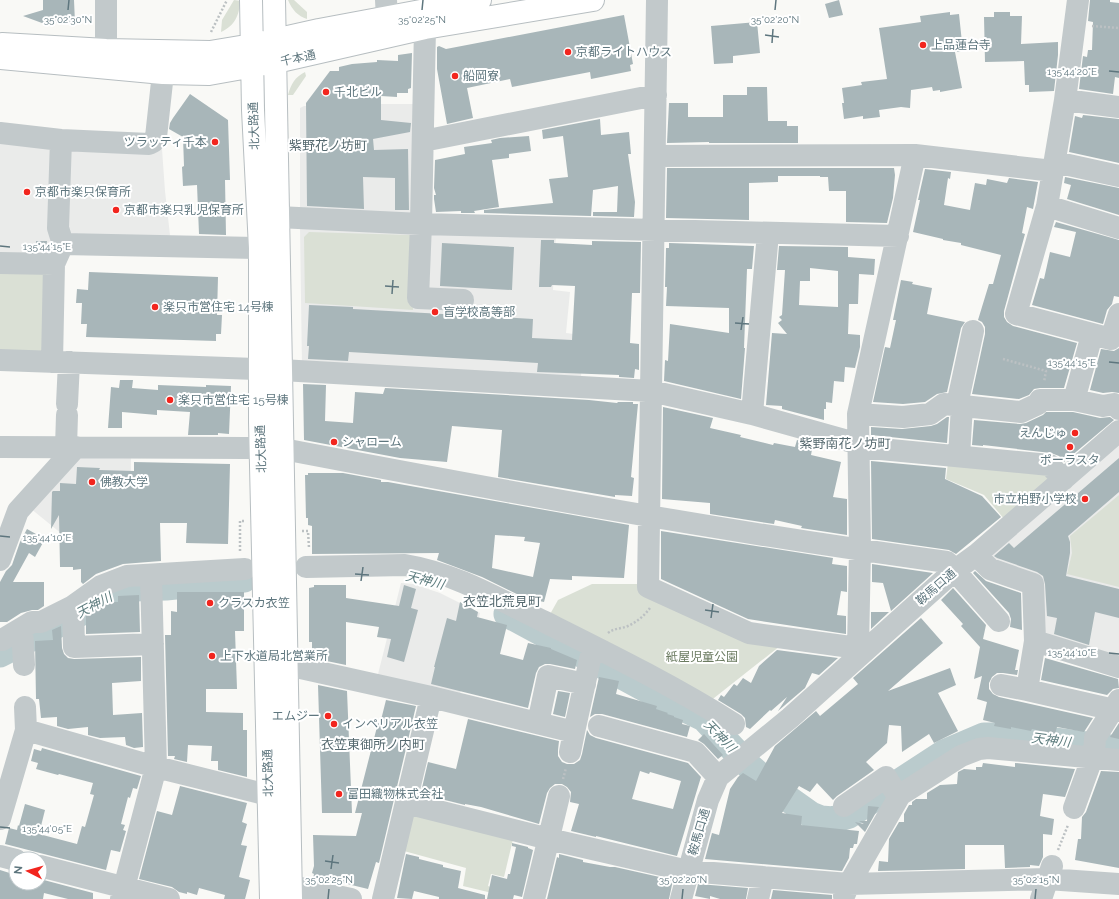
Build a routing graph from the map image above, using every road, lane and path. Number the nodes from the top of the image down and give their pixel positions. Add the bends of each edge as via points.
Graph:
1 (106, 0) edge
2 (227, 0) edge
3 (251, 0) edge
4 (274, 0) edge
5 (476, 0) edge
6 (593, 0) edge
7 (657, 0) edge
8 (1078, 0) edge
9 (387, 9) edge
10 (1075, 25) junction
11 (425, 28) junction
12 (1119, 28) edge
13 (211, 32) dead end
14 (275, 40) junction
15 (0, 44) edge
16 (252, 45) junction
17 (106, 50) junction
18 (0, 58) edge
19 (0, 62) edge
20 (276, 62) junction
21 (253, 67) junction
22 (163, 73) junction
23 (656, 96) junction
24 (1065, 100) junction
25 (1119, 107) edge
26 (0, 133) edge
27 (61, 140) junction
28 (423, 141) junction
29 (915, 155) junction
30 (655, 156) junction
31 (1054, 167) junction
32 (1119, 176) edge
33 (1047, 206) junction
34 (278, 217) junction
35 (421, 224) junction
36 (1119, 228) edge
37 (654, 230) junction
38 (768, 234) junction
39 (898, 236) junction
40 (63, 244) junction
41 (260, 248) junction
42 (0, 263) edge
43 (54, 264) junction
44 (463, 300) dead end
45 (1119, 314) edge
46 (974, 331) dead end
47 (1092, 335) junction
48 (1003, 359) dead end
49 (0, 360) edge
50 (60, 362) junction
51 (270, 370) junction
52 (651, 391) junction
53 (1040, 400) junction
54 (1074, 400) junction
55 (960, 406) junction
56 (1119, 409) edge
57 (752, 414) junction
58 (858, 414) junction
59 (1119, 431) edge
60 (859, 445) junction
61 (0, 447) edge
62 (71, 447) junction
63 (261, 448) junction
64 (283, 449) junction
65 (958, 456) junction
66 (1063, 480) junction
67 (8, 514) edge
68 (650, 516) junction
69 (240, 521) dead end
70 (860, 550) junction
71 (976, 555) junction
72 (0, 560) edge
73 (308, 567) dead end
74 (242, 570) joint
75 (954, 571) junction
76 (151, 585) junction
77 (73, 614) junction
78 (644, 615) dead end
79 (999, 621) dead end
80 (2, 640) dead end
81 (1035, 641) junction
82 (153, 644) junction
83 (859, 652) junction
84 (590, 661) junction
85 (266, 665) junction
86 (287, 665) junction
87 (1119, 666) edge
88 (1001, 685) dead end
89 (1027, 690) junction
90 (432, 697) junction
91 (25, 707) dead end
92 (1117, 707) edge
93 (538, 723) junction
94 (734, 724) dead end
95 (599, 726) dead end
96 (26, 730) junction
97 (572, 742) junction
98 (1093, 750) junction
99 (1119, 760) edge
100 (156, 767) junction
101 (722, 773) junction
102 (894, 789) junction
103 (268, 795) junction
104 (559, 796) joint
105 (406, 803) junction
106 (844, 806) dead end
107 (1074, 808) joint
108 (0, 819) edge
109 (549, 839) junction
110 (48, 869) edge
111 (688, 871) junction
112 (763, 877) junction
113 (1047, 881) edge
114 (1119, 884) edge
115 (291, 892) edge
116 (845, 892) edge
117 (122, 893) edge
118 (169, 899) edge
119 (271, 899) edge
120 (351, 899) edge
121 (383, 899) edge
122 (534, 899) edge
123 (681, 899) edge
124 (758, 899) edge

1 - 17 street
2 - 13 path
3 - 16 main road, 北大路通
4 - 14 main road, 北大路通
5 - 9 main road, 千本通
6 - 11 main road, 千本通
7 - 23 street
8 - 10 street
9 - 14 main road, 千本通
10 - 12 path
10 - 24 street
11 - 20 main road, 千本通
11 - 28 street
14 - 16 main road, 千本通
14 - 20 main road, 北大路通
15 - 17 main road, 千本通
16 - 17 main road, 千本通 via 210,52
16 - 21 main road, 北大路通
18 - 19 street
18 - 22 main road, 千本通
20 - 21 main road, 千本通
20 - 34 main road, 北大路通
21 - 22 main road, 千本通 via 209,74
21 - 41 main road, 北大路通
22 - 27 street via 156,137 153,142 149,144
23 - 28 street
23 - 30 street
24 - 25 street
24 - 31 street
26 - 27 street
27 - 40 street via 58,228
28 - 35 street
29 - 30 street
29 - 31 street
29 - 39 street
30 - 37 street
31 - 32 street
31 - 33 street
33 - 36 street
33 - 47 street via 1016,314
34 - 35 street
34 - 51 main road, 北大路通
35 - 37 street
35 - 44 street via 418,298
37 - 38 street
37 - 52 street
38 - 39 street
38 - 57 street
39 - 58 street
40 - 41 street
40 - 43 street
41 - 51 main road, 北大路通
42 - 43 street
43 - 50 street
45 - 47 street via 1111,339
46 - 55 street
47 - 54 street
48 - 53 path via 1046,371
49 - 50 street
50 - 51 street
50 - 62 street
51 - 52 street
51 - 63 main road, 北大路通
51 - 64 main road, 北大路通
52 - 57 street
52 - 68 street
53 - 54 street
53 - 55 street via 1038,404 1021,412
54 - 56 street via 1103,406 1114,404
55 - 58 street via 944,404 930,414 903,417
55 - 65 street
57 - 60 street
58 - 60 street
59 - 66 street, 鞍馬口通
60 - 65 street
60 - 70 street
61 - 62 street
62 - 63 street
62 - 67 street via 18,511
63 - 64 street
63 - 85 main road, 北大路通
64 - 68 street
64 - 86 main road, 北大路通
65 - 66 street via 1050,465
66 - 71 street, 鞍馬口通
67 - 72 street
68 - 70 street
68 - 83 street via 648,587 750,633
69 - 74 path
70 - 75 street via 947,562
70 - 83 street
71 - 75 street, 鞍馬口通
71 - 81 street via 990,569 1033,584
73 - 84 street via 419,567 469,584
74 - 76 street
75 - 79 street
75 - 83 street, 鞍馬口通
76 - 77 street via 127,576 101,586
76 - 82 street
77 - 80 street via 32,622 23,644
77 - 82 street via 74,646
78 - 84 path via 629,626 611,630
81 - 87 street
81 - 89 street
82 - 100 street
83 - 101 street, 鞍馬口通 via 790,718
84 - 93 street via 548,676
84 - 94 street via 682,693
84 - 97 street
85 - 86 street
85 - 103 main road, 北大路通
86 - 90 street
86 - 115 main road, 北大路通
88 - 89 street
89 - 92 street
90 - 93 street
90 - 105 street
91 - 96 street
92 - 98 street
93 - 97 street
95 - 101 street via 695,752
96 - 100 street
96 - 108 street
97 - 104 path
98 - 99 street
98 - 102 street via 979,749
98 - 107 street
100 - 103 street
100 - 117 street
101 - 111 street, 鞍馬口通 via 708,800
102 - 106 street via 886,777
102 - 116 street
103 - 119 main road, 北大路通
104 - 109 street
105 - 109 street
105 - 121 street
107 - 113 path
109 - 111 street
109 - 122 street
110 - 117 street
111 - 112 street
111 - 123 street, 鞍馬口通
112 - 116 street
112 - 124 street
113 - 114 street
113 - 116 street
115 - 120 street
117 - 118 street

